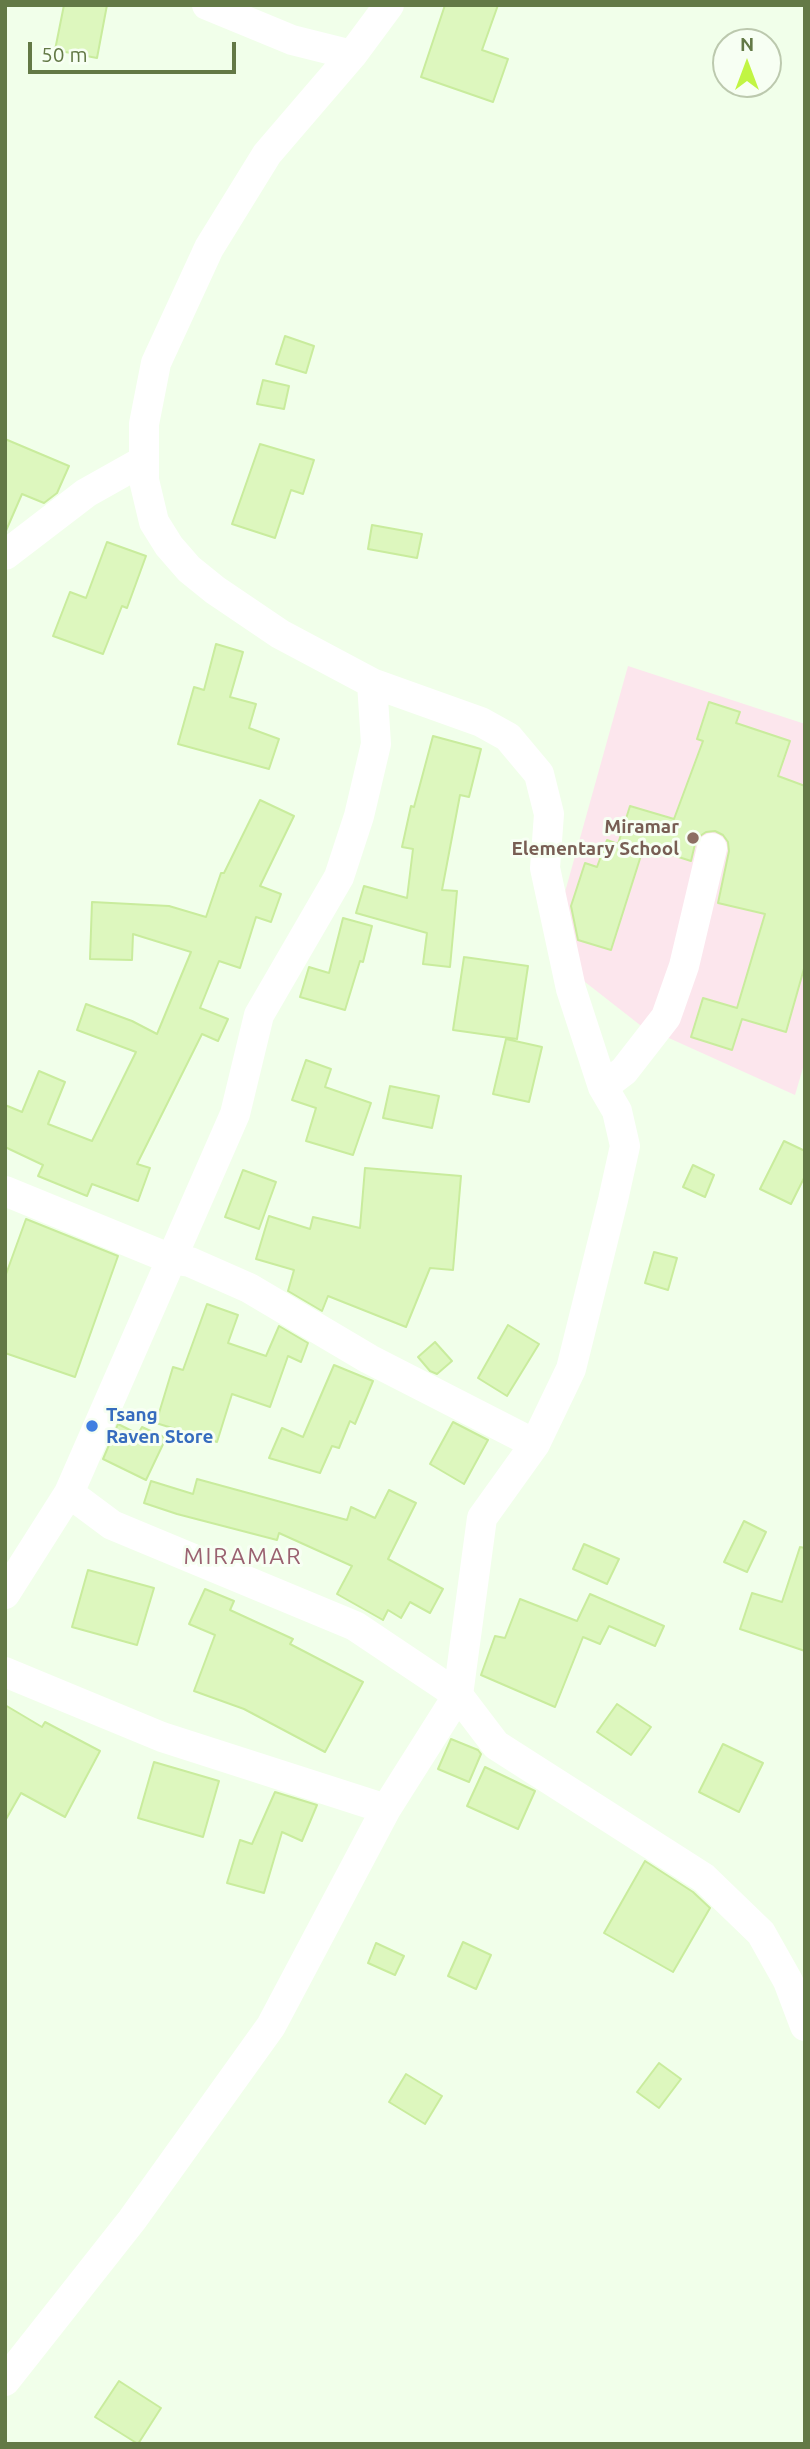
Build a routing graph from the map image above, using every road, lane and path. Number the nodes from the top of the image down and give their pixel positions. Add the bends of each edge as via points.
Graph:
1 (207, 5) edge
2 (389, 5) edge
3 (352, 55) junction
4 (143, 461) junction
5 (5, 555) edge
6 (372, 682) junction
7 (712, 848) dead end
8 (603, 1087) junction
9 (5, 1191) edge
10 (171, 1259) junction
11 (535, 1444) junction
12 (69, 1493) junction
13 (5, 1594) edge
14 (5, 1672) edge
15 (458, 1695) junction
16 (386, 1809) junction
17 (805, 2026) edge
18 (5, 2381) edge

1 - 3 street via 292,40
2 - 3 street
3 - 4 street via 267,154 208,248 156,363 144,424
4 - 5 street via 86,493
4 - 6 street via 155,522 190,569 280,634
6 - 8 street via 481,722 508,737 539,774 549,814 545,868 571,989
6 - 10 street via 376,744 339,877 259,1015 235,1114
7 - 8 street via 684,966 666,1017 624,1071
8 - 11 street via 617,1111 625,1146 571,1369
9 - 10 street
10 - 11 street via 190,1262 249,1288 369,1359
10 - 12 street
11 - 15 street via 482,1518
12 - 13 street
12 - 15 street via 112,1525 355,1626
14 - 16 street via 162,1737
15 - 16 street
15 - 17 street via 496,1745 704,1878 761,1933
16 - 18 street via 271,2026 132,2220

